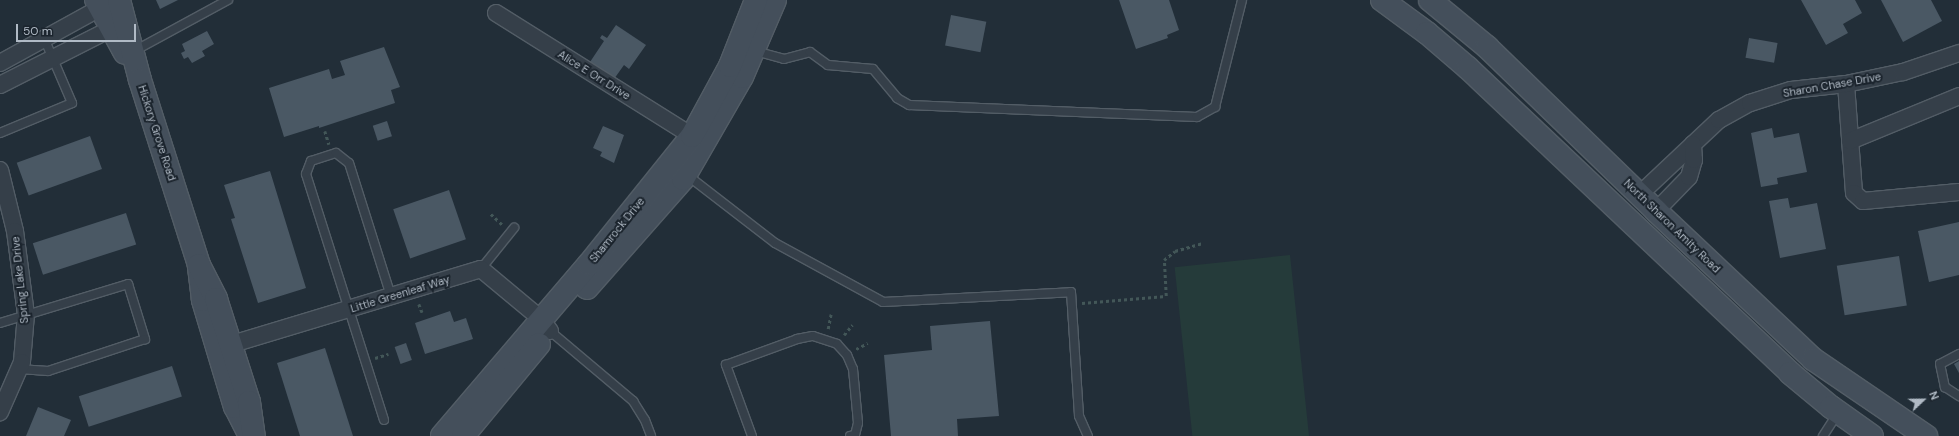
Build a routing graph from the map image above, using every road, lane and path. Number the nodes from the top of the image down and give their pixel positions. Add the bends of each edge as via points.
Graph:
1 (228, 0) edge
2 (756, 0) edge
3 (775, 0) edge
4 (1242, 0) edge
5 (1382, 0) edge
6 (1430, 0) edge
7 (105, 3) edge
8 (496, 14) dead end
9 (118, 26) junction
10 (44, 38) junction
11 (748, 47) junction
12 (132, 52) junction
13 (1959, 54) edge
14 (54, 58) junction
15 (0, 63) edge
16 (140, 80) junction
17 (1846, 84) junction
18 (0, 85) edge
19 (1959, 96) edge
20 (1532, 128) junction
21 (0, 134) edge
22 (692, 136) junction
23 (1850, 141) junction
24 (1693, 144) junction
25 (0, 170) edge
26 (686, 174) junction
27 (1959, 192) edge
28 (1639, 195) junction
29 (1656, 211) junction
30 (514, 228) dead end
31 (1203, 243) dead end
32 (199, 265) junction
33 (481, 270) junction
34 (391, 296) junction
35 (1081, 303) dead end
36 (349, 309) junction
37 (26, 314) junction
38 (831, 314) dead end
39 (0, 323) edge
40 (545, 325) junction
41 (826, 338) junction
42 (230, 345) junction
43 (1959, 354) edge
44 (19, 369) junction
45 (1959, 396) edge
46 (0, 412) edge
47 (1839, 413) junction
48 (384, 420) dead end
49 (250, 436) edge
50 (254, 436) edge
51 (442, 436) edge
52 (463, 436) edge
53 (651, 436) edge
54 (752, 436) edge
55 (854, 436) edge
56 (1088, 436) edge
57 (1823, 436) edge
58 (1872, 436) edge
59 (1926, 436) edge

1 - 12 lane
2 - 11 street, Shamrock Drive
3 - 11 street, Shamrock Drive
4 - 11 lane via 1215,107 1197,117 909,105 897,98 873,69 828,65 810,52 784,59
5 - 20 street via 1432,38
6 - 28 street, North Sharon Amity Road via 1487,47
7 - 9 street
7 - 10 street
8 - 22 street, Alice E Orr Drive
9 - 12 street, Hickory Grove Road
9 - 14 street
9 - 16 street
10 - 14 lane
10 - 15 street
11 - 22 street, Shamrock Drive
11 - 26 street, Shamrock Drive via 709,138
12 - 16 street, Hickory Grove Road
13 - 17 street, Sharon Chase Drive via 1903,72
14 - 18 street
14 - 21 lane via 72,103
16 - 32 street, Hickory Grove Road
17 - 23 street
17 - 24 street, Sharon Chase Drive via 1791,90 1750,103 1718,120
19 - 23 street
20 - 29 street via 1565,145 1620,196 1639,208
20 - 47 street via 1790,373
22 - 40 street, Shamrock Drive
23 - 27 street via 1854,193 1864,201
24 - 28 street, Sharon Chase Drive
24 - 29 street via 1694,160 1689,177
25 - 37 street, Spring Lake Drive via 15,231
26 - 40 street, Shamrock Drive
26 - 56 lane via 775,243 883,302 1071,292 1080,416
28 - 29 street, North Sharon Amity Road
29 - 59 street, North Sharon Amity Road via 1813,359
30 - 33 lane
31 - 35 path via 1175,251 1164,260 1166,296
32 - 42 street, Hickory Grove Road via 216,299
32 - 49 street, Hickory Grove Road via 204,300 235,407
33 - 34 street, Little Greenleaf Way
33 - 40 street
34 - 36 street, Little Greenleaf Way
34 - 36 lane via 348,163 336,153 311,161 306,174
36 - 42 street, Little Greenleaf Way
36 - 48 lane
37 - 39 lane
37 - 44 street, Spring Lake Drive
37 - 44 lane via 128,284 145,339 48,370
38 - 41 path
40 - 51 street, Shamrock Drive
40 - 52 street, Shamrock Drive
40 - 53 lane via 633,401
41 - 54 lane via 813,336 797,340 726,365
41 - 55 lane via 837,344 847,355 853,369 858,423
42 - 50 street, Hickory Grove Road via 249,402
43 - 45 lane via 1940,364 1945,387
44 - 46 street, Spring Lake Drive
47 - 57 lane
47 - 58 street

